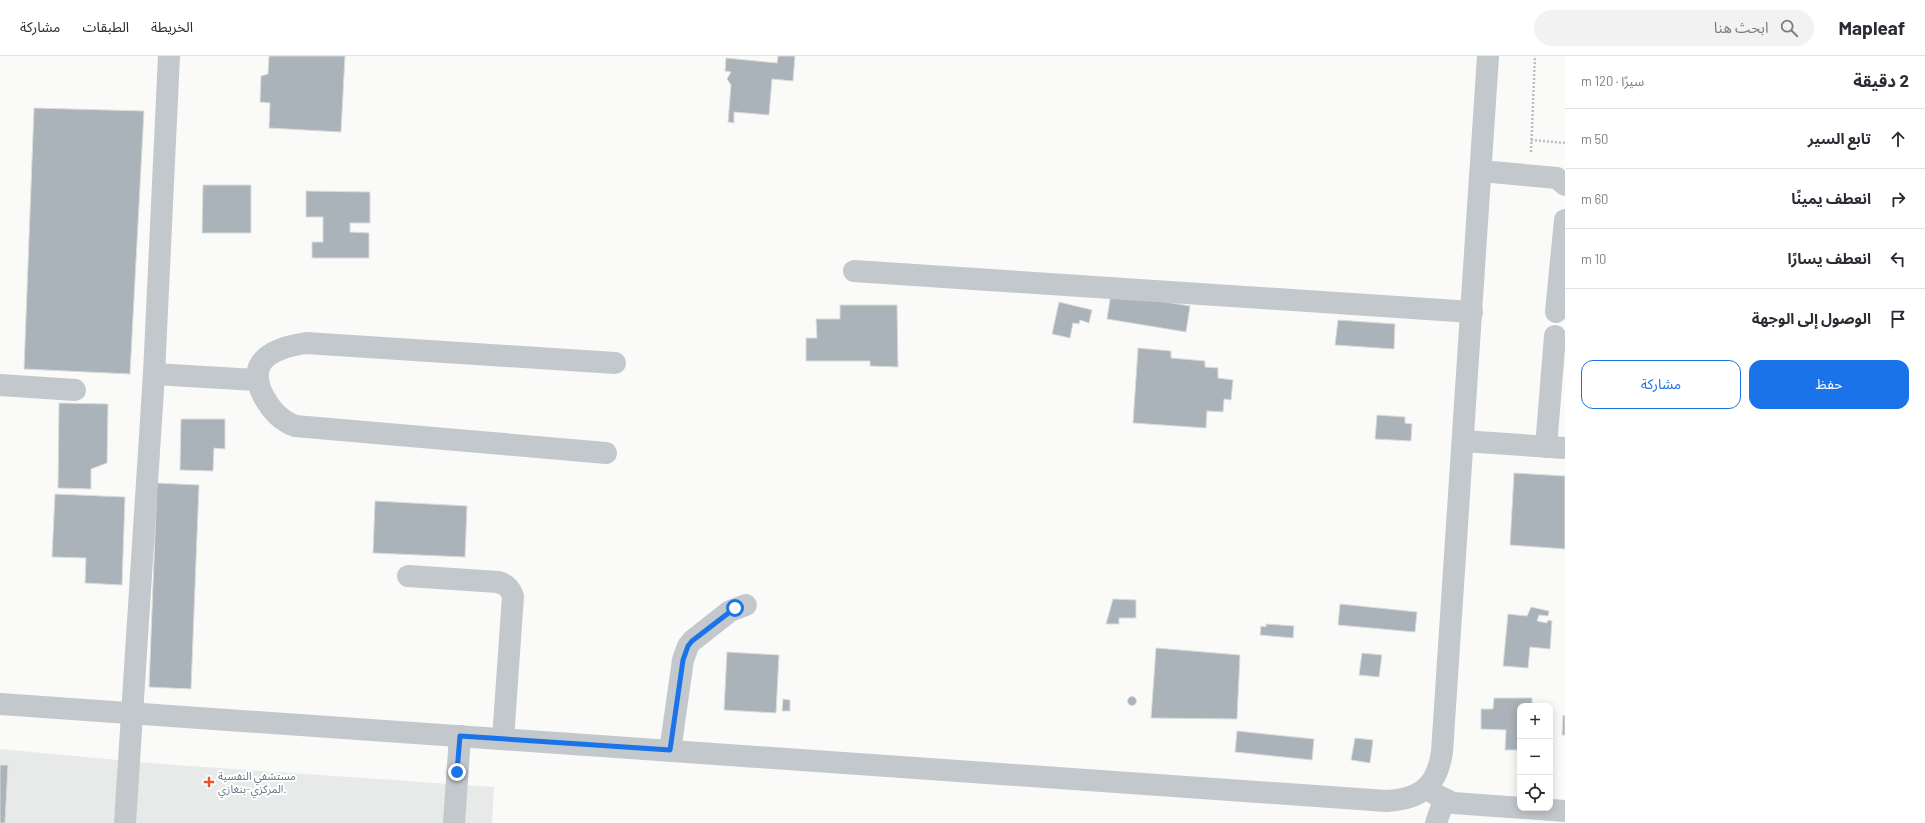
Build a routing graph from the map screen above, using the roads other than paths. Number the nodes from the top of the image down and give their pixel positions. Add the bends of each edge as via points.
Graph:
1 (169, 56) edge
2 (1488, 56) edge
3 (1481, 171) junction
4 (1565, 185) edge
5 (1565, 220) edge
6 (854, 271) dead end
7 (1472, 312) junction
8 (1556, 312) dead end
9 (1555, 336) dead end
10 (615, 363) dead end
11 (154, 374) junction
12 (256, 380) junction
13 (0, 385) edge
14 (75, 390) dead end
15 (1463, 441) junction
16 (1556, 447) edge
17 (606, 453) dead end
18 (408, 576) dead end
19 (746, 605) dead end
20 (0, 704) edge
21 (133, 713) junction
22 (460, 736) junction
23 (503, 739) junction
24 (670, 750) junction
25 (1436, 794) junction
26 (1565, 811) edge
27 (125, 823) edge
28 (454, 823) edge
29 (1436, 823) edge

1 - 11 street
2 - 3 street
3 - 4 street via 1557,178
3 - 7 street
5 - 8 street
6 - 7 street
7 - 15 street
9 - 16 street
10 - 12 street via 306,343 282,349 264,359 256,372
11 - 12 street
11 - 21 street
12 - 17 street via 272,410 279,418 295,426
13 - 14 street
15 - 16 street
15 - 25 street via 1442,752 1436,776
18 - 23 street via 498,582 511,590 513,596
19 - 24 street via 730,611 688,646 683,660
20 - 21 street
21 - 22 street
21 - 27 street
22 - 23 street
22 - 28 street
23 - 24 street
24 - 25 street via 1387,801
25 - 26 street via 1463,805
25 - 29 street

